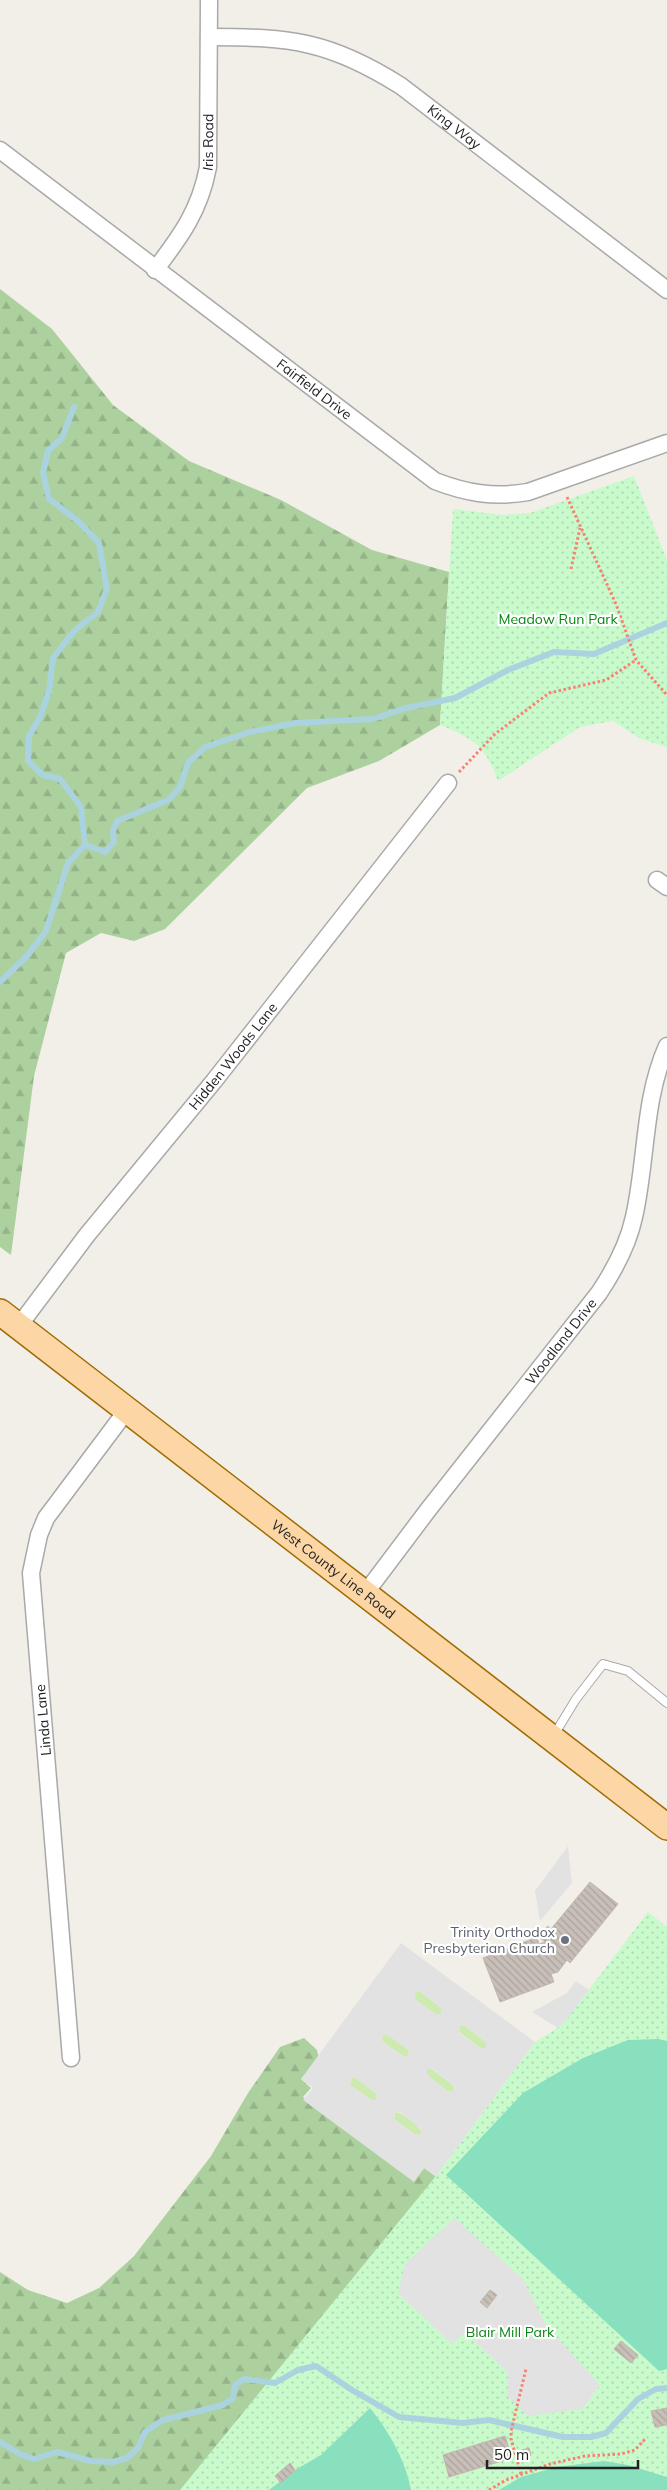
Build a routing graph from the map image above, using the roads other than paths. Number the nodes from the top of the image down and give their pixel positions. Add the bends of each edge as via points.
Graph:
1 (209, 0) edge
2 (209, 37) junction
3 (0, 150) edge
4 (155, 270) junction
5 (667, 290) edge
6 (667, 444) edge
7 (448, 783) road end
8 (667, 1046) edge
9 (9, 1320) edge
10 (127, 1410) junction
11 (364, 1595) junction
12 (667, 1703) edge
13 (552, 1739) junction
14 (667, 1827) edge
15 (71, 2058) dead end

1 - 2 street, Iris Road
2 - 4 street, Iris Road via 208,167 204,187 184,232
2 - 5 street, King Way via 270,37 306,43 336,51 370,66 401,86
3 - 4 street, Fairfield Drive
4 - 6 street, Fairfield Drive via 434,481 459,490 491,496 528,492
7 - 9 street, Hidden Woods Lane via 214,1081 87,1234
8 - 11 street, Woodland Drive via 652,1090 634,1217 615,1269
9 - 10 main road, West County Line Road
10 - 11 main road, West County Line Road
10 - 15 street, Linda Lane via 46,1518 31,1573
11 - 13 main road, West County Line Road
12 - 13 lane via 628,1672 603,1664 576,1699
13 - 14 main road, West County Line Road

